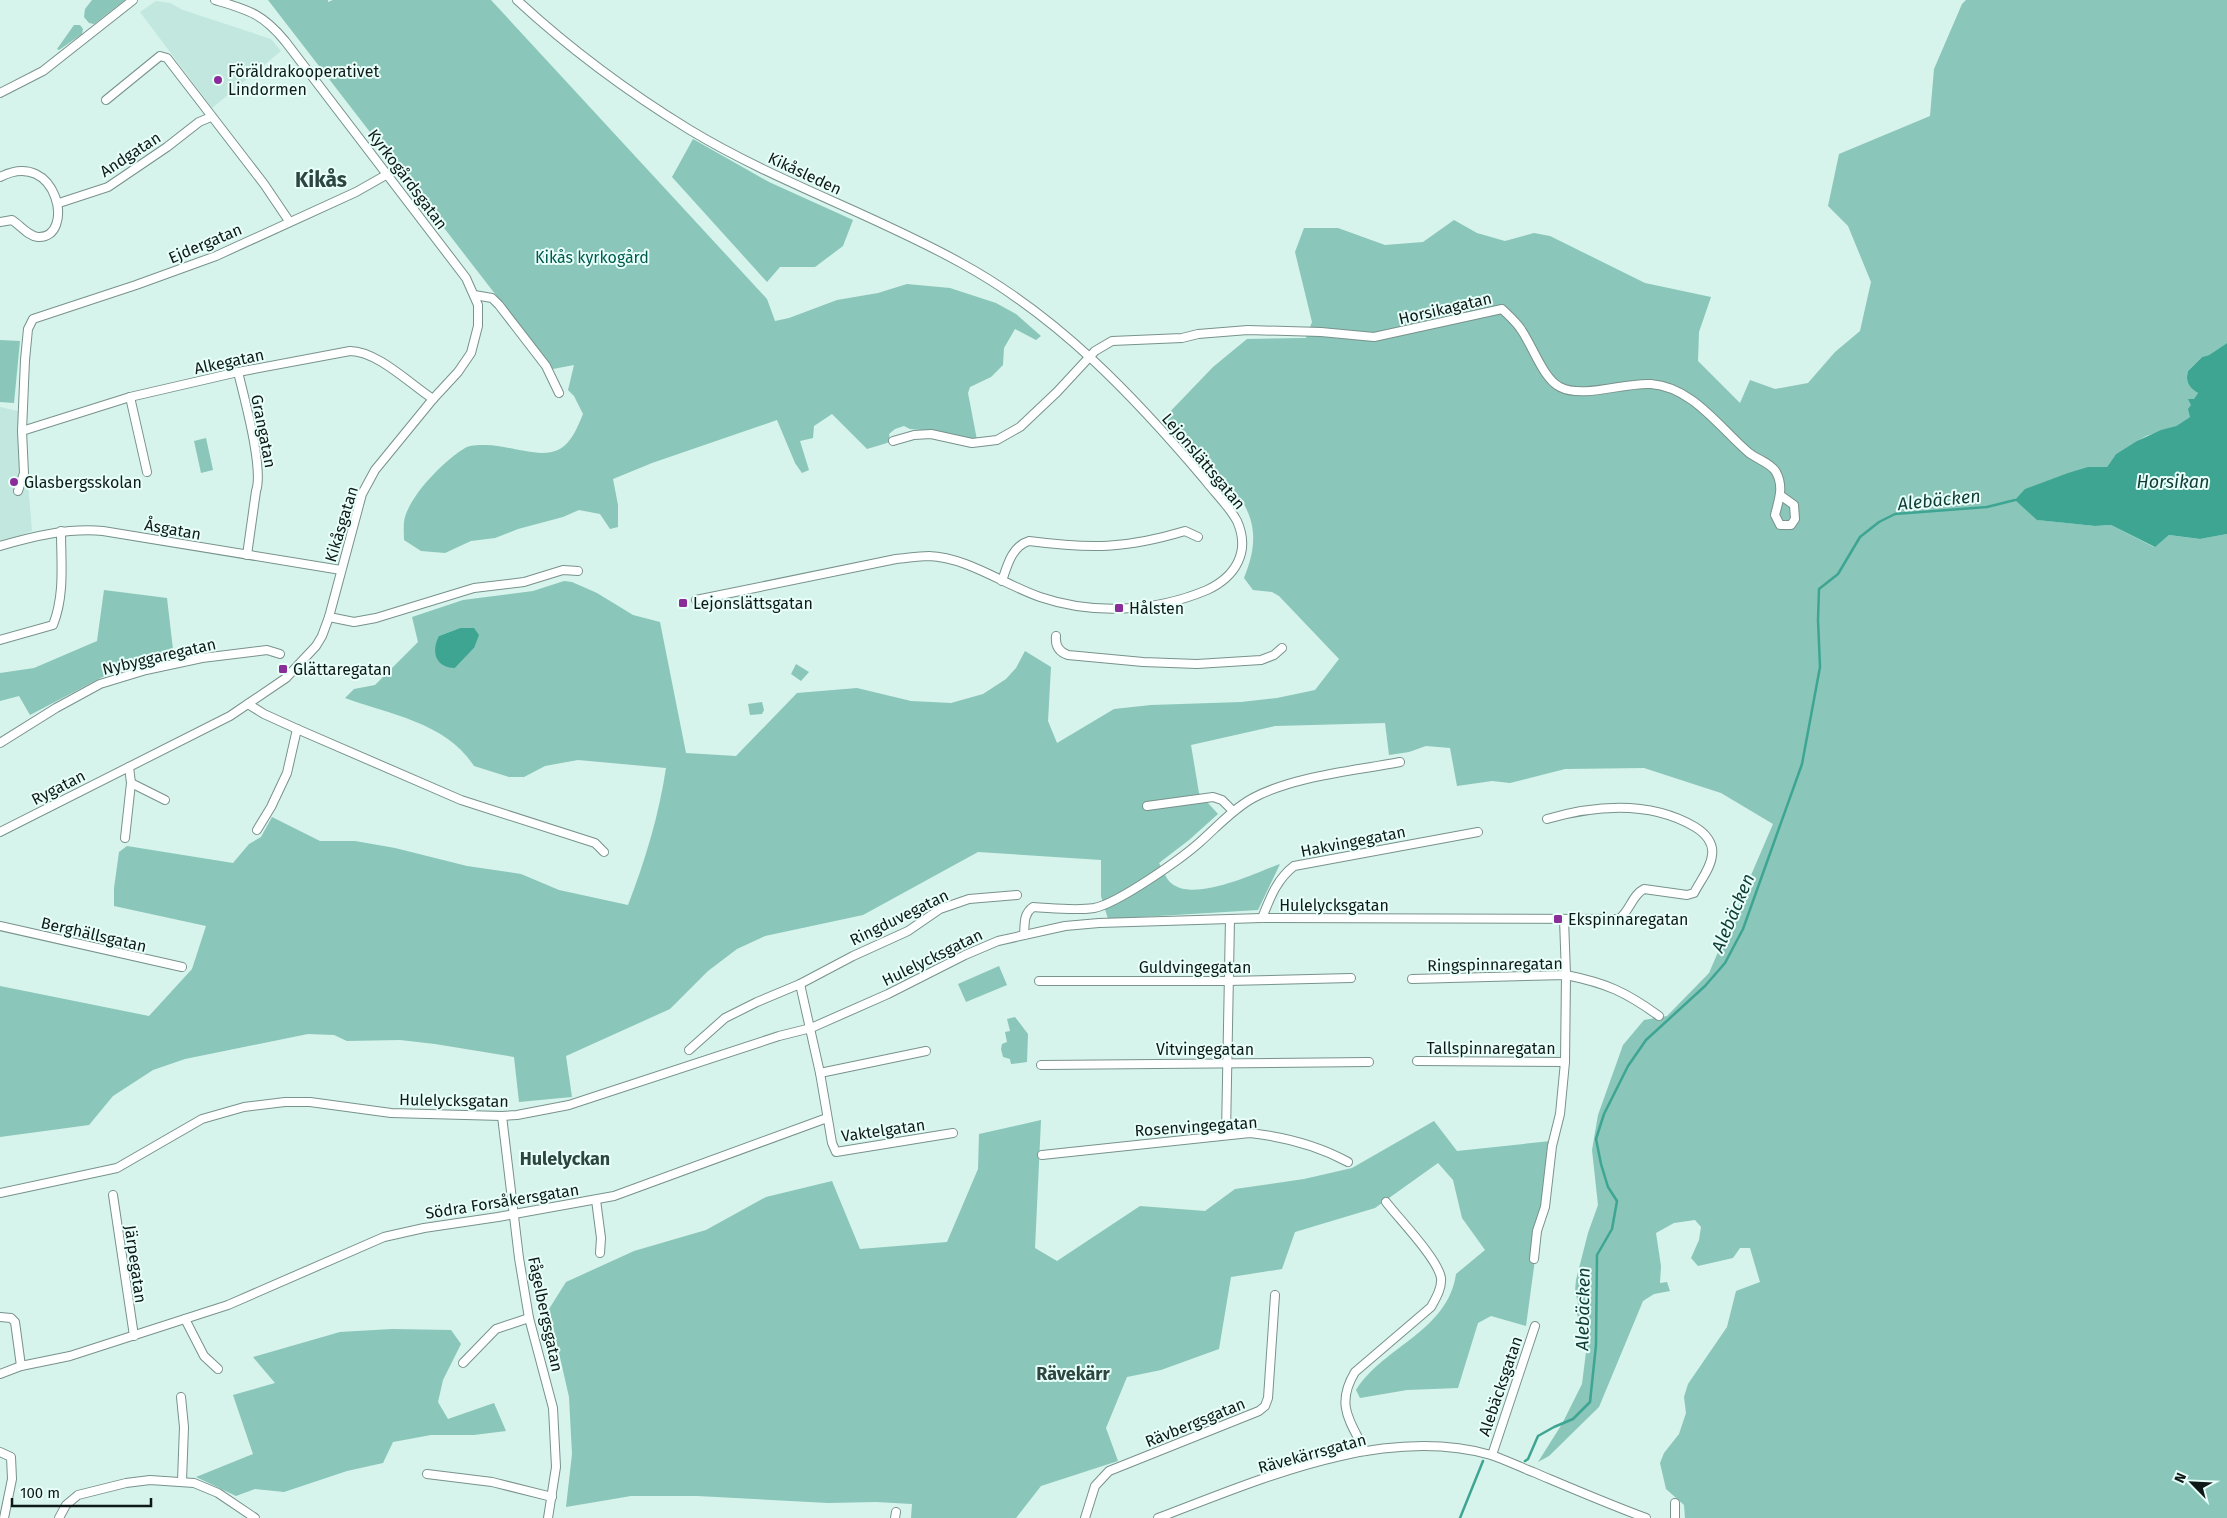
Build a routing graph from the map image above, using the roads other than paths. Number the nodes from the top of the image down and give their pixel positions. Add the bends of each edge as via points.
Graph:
1 (133, 0) edge
2 (215, 0) edge
3 (517, 0) edge
4 (0, 94) edge
5 (106, 100) dead end
6 (212, 117) junction
7 (386, 175) junction
8 (0, 177) edge
9 (58, 203) junction
10 (289, 221) junction
11 (0, 222) edge
12 (474, 295) junction
13 (1090, 356) junction
14 (238, 372) junction
15 (559, 393) dead end
16 (130, 397) junction
17 (433, 399) junction
18 (22, 431) junction
19 (893, 441) dead end
20 (147, 472) dead end
21 (18, 491) dead end
22 (1780, 495) dead end
23 (61, 531) junction
24 (1198, 537) dead end
25 (0, 546) edge
26 (246, 555) junction
27 (342, 570) junction
28 (578, 571) dead end
29 (1002, 581) junction
30 (696, 600) dead end
31 (329, 617) junction
32 (1056, 636) dead end
33 (0, 640) edge
34 (1282, 648) dead end
35 (280, 654) dead end
36 (248, 704) junction
37 (297, 729) junction
38 (0, 743) edge
39 (1400, 762) dead end
40 (129, 767) junction
41 (131, 783) junction
42 (165, 800) dead end
43 (1147, 806) dead end
44 (1232, 811) junction
45 (1547, 819) dead end
46 (257, 830) dead end
47 (0, 832) edge
48 (1478, 832) dead end
49 (125, 838) dead end
50 (604, 852) dead end
51 (1016, 895) dead end
52 (1262, 918) junction
53 (1230, 919) junction
54 (1564, 919) junction
55 (0, 926) edge
56 (1024, 935) junction
57 (182, 967) dead end
58 (1566, 975) junction
59 (1351, 978) dead end
60 (1412, 979) dead end
61 (1039, 981) dead end
62 (1227, 981) junction
63 (800, 984) junction
64 (1659, 1016) dead end
65 (810, 1028) junction
66 (689, 1050) dead end
67 (926, 1051) dead end
68 (1417, 1061) dead end
69 (1226, 1062) junction
70 (1369, 1062) dead end
71 (1565, 1062) junction
72 (1041, 1065) dead end
73 (820, 1073) junction
74 (502, 1116) junction
75 (827, 1118) junction
76 (953, 1133) dead end
77 (1226, 1134) junction
78 (1042, 1155) dead end
79 (1348, 1162) dead end
80 (0, 1193) edge
81 (113, 1195) dead end
82 (596, 1200) junction
83 (1386, 1202) dead end
84 (513, 1214) junction
85 (600, 1253) dead end
86 (1534, 1258) dead end
87 (1275, 1295) dead end
88 (0, 1317) edge
89 (529, 1318) junction
90 (185, 1319) junction
91 (1535, 1326) dead end
92 (134, 1336) junction
93 (463, 1363) dead end
94 (21, 1366) junction
95 (218, 1369) dead end
96 (0, 1374) edge
97 (181, 1397) dead end
98 (1365, 1451) junction
99 (0, 1452) edge
100 (1492, 1456) junction
101 (427, 1474) dead end
102 (182, 1481) junction
103 (552, 1497) junction
104 (1675, 1503) dead end
105 (4, 1518) edge
106 (59, 1518) edge
107 (255, 1518) edge
108 (548, 1518) edge
109 (1085, 1518) edge
110 (1158, 1518) edge
111 (1646, 1518) edge
112 (1675, 1518) edge

1 - 4 street via 43,71
2 - 7 street, Kyrkogårdsgatan via 250,11 270,24
3 - 13 street, Kikåsleden via 593,64 691,130 777,176 964,265 1034,310
5 - 6 street via 160,56 166,58
6 - 9 street, Andgatan via 199,122 108,187
6 - 10 street
7 - 10 street, Ejdergatan via 356,192
7 - 12 street, Kyrkogårdsgatan via 466,278
8 - 9 street via 15,171 34,172 45,181
9 - 11 street via 56,222 46,235 30,234 12,220
10 - 18 street, Ejdergatan via 192,265 78,306 40,316 29,323
12 - 15 street via 492,298 499,305 546,366
12 - 17 street, Kikåsgatan via 478,305 478,326 471,353
13 - 19 street via 1020,427 997,440 972,443 931,434
13 - 22 street, Horsikagatan via 1112,341 1182,338 1225,332 1287,331 1380,336 1502,309 1520,328 1558,387 1590,390 1651,384 1673,389 1692,400 1750,454 1775,470 1782,487
13 - 29 street, Lejonslättsgatan via 1144,410 1230,511 1241,534 1238,564 1222,582 1186,597 1162,604 1108,609 1066,604
14 - 16 street, Alkegatan
14 - 17 street, Alkegatan via 353,351 376,359
14 - 26 street, Grangatan via 259,482
16 - 18 street, Alkegatan
16 - 20 street
17 - 27 street, Kikåsgatan via 370,478 362,494
18 - 21 street via 24,473
23 - 25 street, Åsgatan
23 - 26 street, Åsgatan via 103,531
23 - 33 street via 62,580 53,625
24 - 29 street via 1185,531 1137,544 1095,547 1029,541 1016,549
26 - 27 street, Åsgatan
27 - 31 street, Kikåsgatan
28 - 31 street via 563,570 524,582 474,588 376,618 354,622
29 - 30 street, Lejonslättsgatan via 930,556 896,559
31 - 36 street, Kikåsgatan via 316,646 286,678
32 - 34 street via 1059,650 1068,655 1151,663 1250,662 1269,658
35 - 38 street, Nybyggaregatan via 267,650 202,658 100,684
36 - 37 street
36 - 40 street, Rygatan
37 - 46 street via 287,773
37 - 50 street via 461,800 595,843
39 - 44 street via 1296,782 1253,798
40 - 41 street
40 - 47 street, Rygatan
41 - 42 street
41 - 49 street
43 - 44 street via 1213,797 1222,800
44 - 56 street via 1195,847 1112,902 1084,909 1033,907 1025,920
45 - 54 street, Hulelycksgatan via 1599,808 1643,808 1682,820 1701,831 1711,843 1713,854 1694,893 1687,895 1644,889 1620,919
48 - 52 street, Hakvingegatan via 1294,866 1273,891
51 - 63 street, Ringduvegatan via 970,899 940,909 908,931
52 - 53 street, Hulelycksgatan
52 - 54 street, Hulelycksgatan
53 - 56 street, Hulelycksgatan via 1099,923
53 - 62 street
54 - 58 street
55 - 57 street, Berghällsgatan
56 - 65 street, Hulelycksgatan via 965,954 888,994
58 - 60 street, Ringspinnaregatan
58 - 64 street, Ringspinnaregatan via 1624,992
58 - 71 street
59 - 62 street, Guldvingegatan
61 - 62 street, Guldvingegatan
62 - 69 street
63 - 65 street, Vaktelgatan
63 - 66 street, Ringduvegatan via 725,1018
65 - 73 street, Vaktelgatan
65 - 74 street, Hulelycksgatan via 569,1105
67 - 73 street
68 - 71 street, Tallspinnaregatan
69 - 70 street, Vitvingegatan
69 - 72 street, Vitvingegatan
69 - 77 street
71 - 86 street via 1560,1114
73 - 75 street, Vaktelgatan
74 - 80 street, Hulelycksgatan via 391,1113 310,1102 244,1107 202,1119 117,1168
74 - 84 street, Fågelbergsgatan
75 - 76 street, Vaktelgatan via 836,1152
75 - 82 street, Södra Forsåkersgatan via 656,1182
77 - 78 street, Rosenvingegatan
77 - 79 street, Rosenvingegatan via 1250,1133 1285,1138 1330,1152
81 - 92 street, Järpegatan
82 - 84 street, Södra Forsåkersgatan
82 - 85 street
83 - 98 street via 1437,1265 1441,1282 1431,1307 1354,1372 1348,1384 1344,1403
84 - 89 street, Fågelbergsgatan
84 - 90 street, Södra Forsåkersgatan via 384,1236 228,1304
87 - 109 street, Rävbergsgatan via 1265,1406 1109,1471 1095,1486
88 - 94 street via 11,1318 15,1322
89 - 93 street via 496,1329
89 - 103 street, Fågelbergsgatan via 553,1408 556,1467
90 - 92 street, Södra Forsåkersgatan
90 - 95 street via 204,1356
91 - 100 street, Alebäcksgatan
92 - 94 street, Södra Forsåkersgatan via 70,1356
94 - 96 street, Södra Forsåkersgatan
97 - 102 street via 184,1427
98 - 100 street, Rävekärrsgatan via 1429,1446
98 - 110 street, Rävekärrsgatan via 1260,1480
99 - 105 street via 11,1457 12,1469
100 - 111 street, Rävekärrsgatan
101 - 103 street via 492,1482
102 - 106 street via 126,1483 82,1494 66,1505
102 - 107 street via 218,1493
103 - 108 street, Fågelbergsgatan
104 - 112 street

